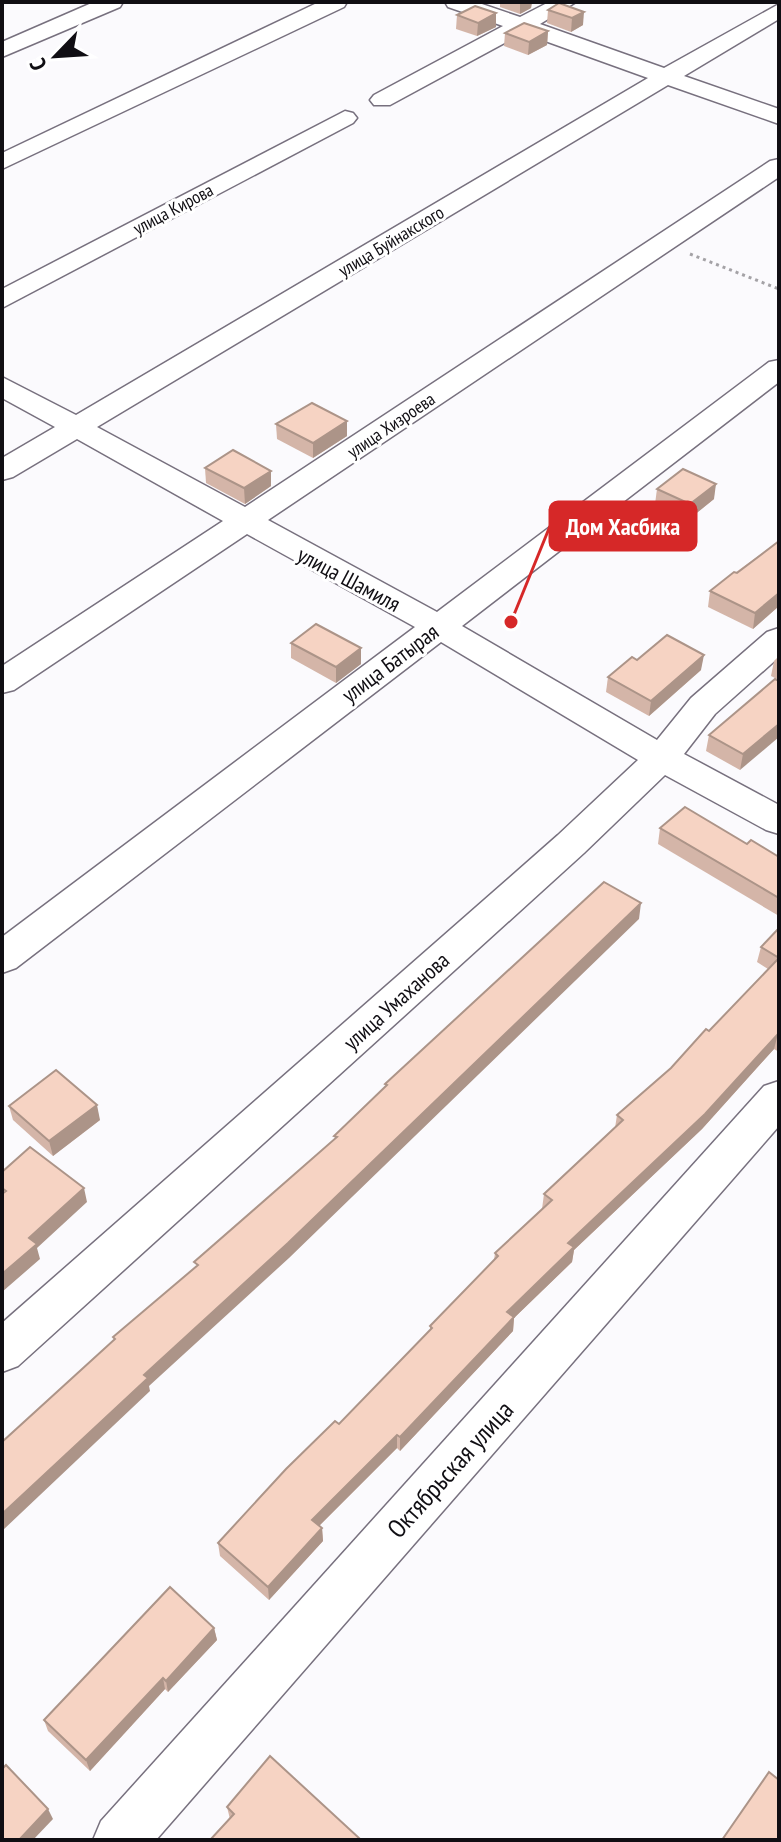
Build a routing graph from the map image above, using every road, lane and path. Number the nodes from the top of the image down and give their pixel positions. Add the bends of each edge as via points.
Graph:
1 (112, 2) edge
2 (336, 2) edge
3 (456, 2) edge
4 (565, 2) edge
5 (779, 10) edge
6 (523, 26) junction
7 (2, 50) edge
8 (668, 77) junction
9 (382, 100) dead end
10 (779, 117) edge
11 (345, 118) dead end
12 (2, 162) edge
13 (779, 166) edge
14 (663, 243) junction
15 (779, 289) edge
16 (2, 300) edge
17 (779, 368) edge
18 (2, 386) edge
19 (77, 427) junction
20 (2, 471) edge
21 (244, 522) junction
22 (438, 626) junction
23 (779, 639) edge
24 (2, 682) edge
25 (662, 758) junction
26 (779, 821) edge
27 (2, 958) edge
28 (779, 1098) edge
29 (2, 1352) edge
30 (120, 1840) edge

1 - 7 street
2 - 12 street
3 - 6 street
4 - 6 street
5 - 8 street, улица Буйнакского
6 - 8 street
6 - 9 street
8 - 10 street
8 - 19 street, улица Буйнакского
11 - 16 street, улица Кирова
13 - 14 street, улица Хизроева
14 - 15 path
14 - 21 street, улица Хизроева
17 - 22 street, улица Батырая
18 - 19 street, улица Шамиля
19 - 20 street, улица Буйнакского
19 - 21 street, улица Шамиля
21 - 22 street, улица Шамиля
21 - 24 street, улица Хизроева
22 - 25 street, улица Шамиля
22 - 27 street, улица Батырая
23 - 25 street, улица Умаханова via 703,706
25 - 26 street, улица Шамиля
25 - 29 street, улица Умаханова
28 - 30 street, Октябрьская улица

